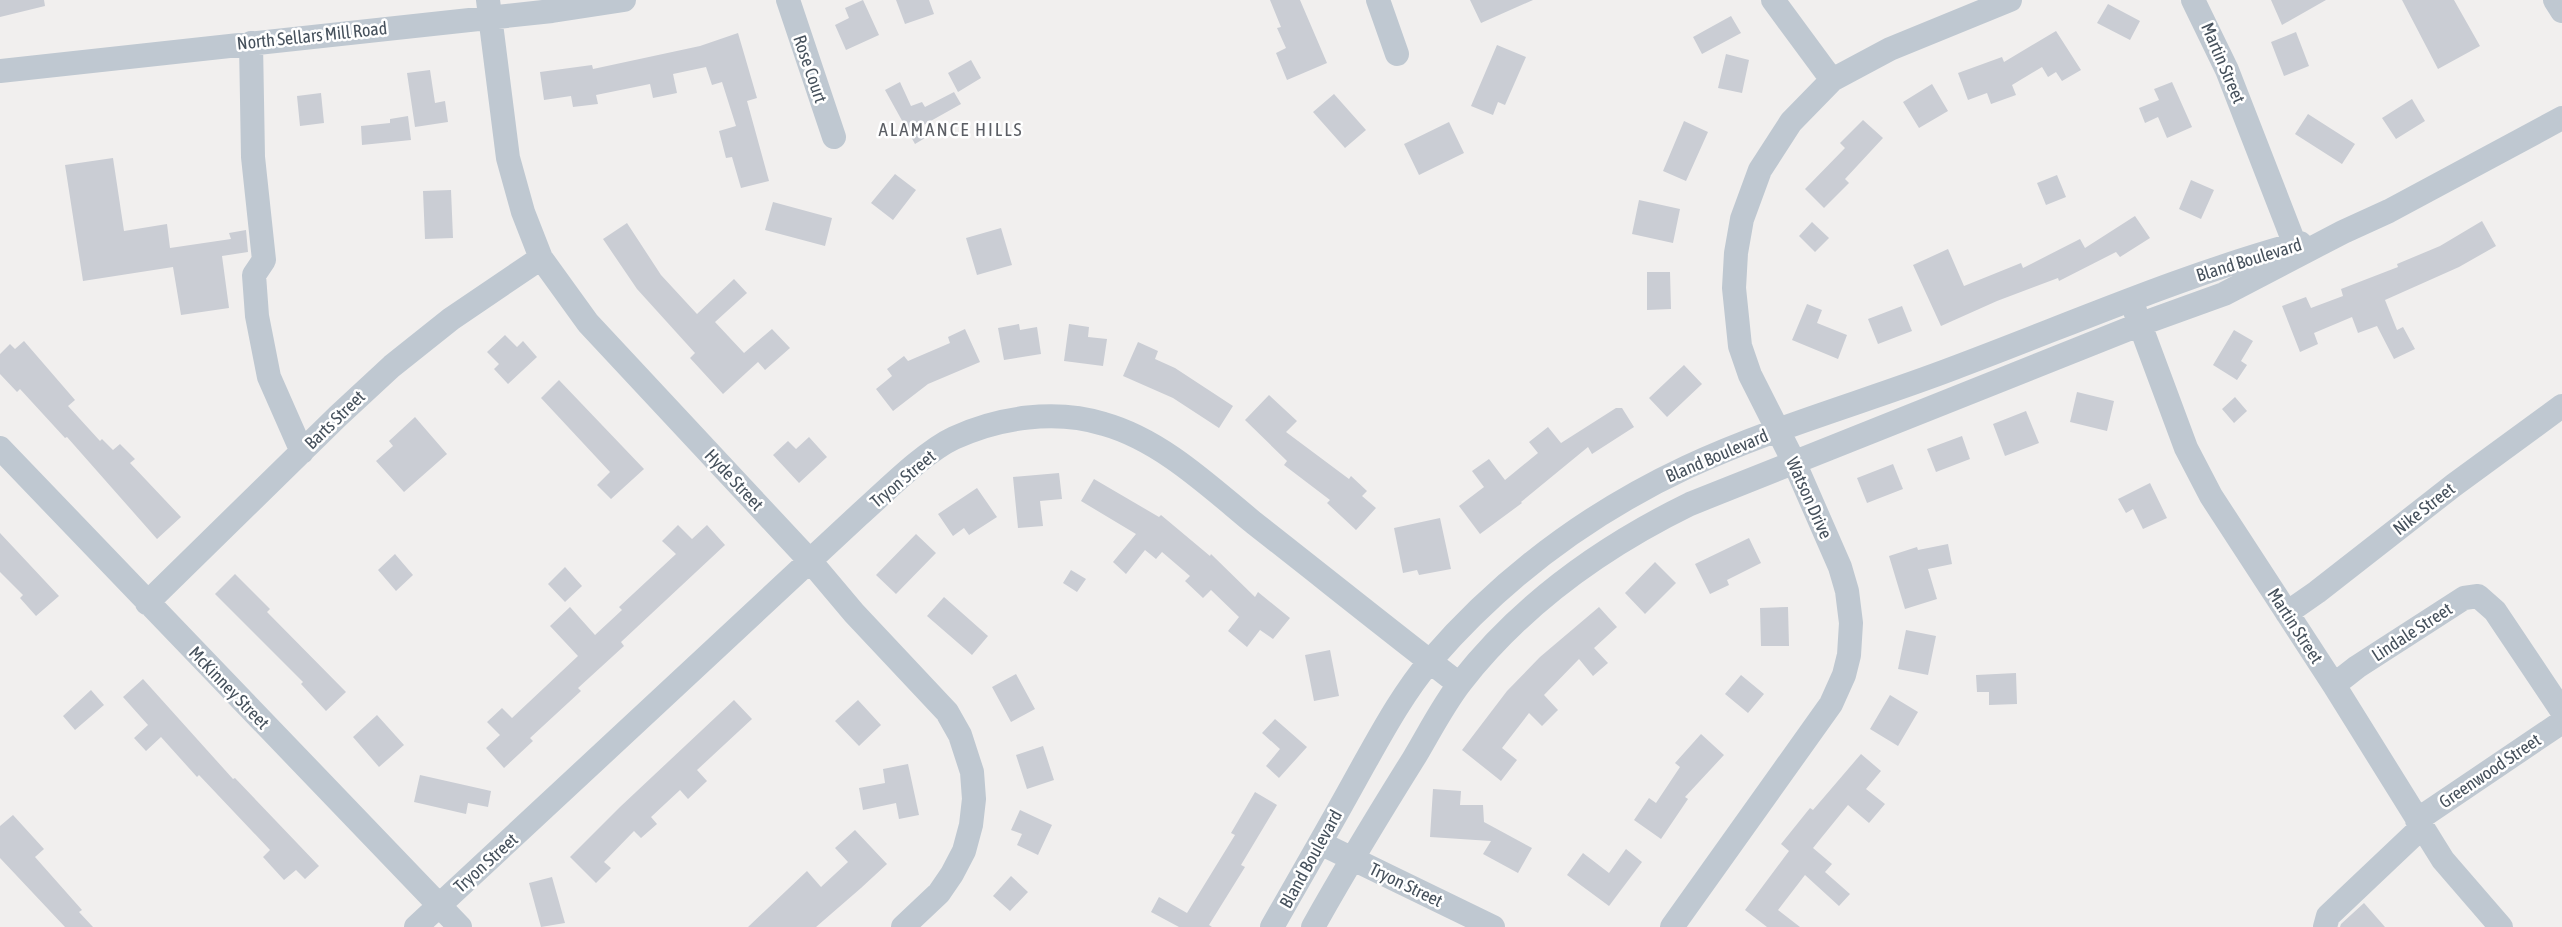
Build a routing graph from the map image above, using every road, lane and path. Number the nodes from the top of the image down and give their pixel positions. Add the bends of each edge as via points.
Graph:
1 (624, 0) edge
2 (788, 0) edge
3 (1378, 0) edge
4 (1773, 0) edge
5 (2010, 0) edge
6 (2193, 0) edge
7 (2556, 0) edge
8 (489, 8) edge
9 (2562, 12) edge
10 (250, 43) junction
11 (1397, 54) dead end
12 (0, 71) edge
13 (1832, 80) junction
14 (2562, 118) edge
15 (834, 137) dead end
16 (2343, 232) junction
17 (2295, 245) junction
18 (541, 258) junction
19 (2130, 301) junction
20 (2141, 324) junction
21 (2562, 406) edge
22 (1777, 431) junction
23 (0, 448) edge
24 (302, 452) junction
25 (1795, 464) junction
26 (811, 562) junction
27 (147, 603) junction
28 (2287, 613) junction
29 (1430, 662) junction
30 (1459, 684) junction
31 (2334, 685) junction
32 (2562, 711) edge
33 (2562, 722) edge
34 (2419, 823) junction
35 (1320, 843) junction
36 (1351, 859) junction
37 (439, 905) junction
38 (416, 927) edge
39 (460, 927) edge
40 (903, 927) edge
41 (1272, 927) edge
42 (1313, 927) edge
43 (1493, 927) edge
44 (1672, 927) edge
45 (2325, 927) edge
46 (2501, 927) edge

1 - 8 street, North Sellars Mill Road via 552,11
2 - 15 street, Rose Court
3 - 11 street
4 - 13 street
5 - 13 street, Watson Drive via 1890,49
6 - 17 street, Martin Street via 2227,70
7 - 9 street
8 - 10 street, North Sellars Mill Road
8 - 18 street, Hyde Street via 508,158
10 - 12 street, North Sellars Mill Road
10 - 24 street via 253,157 264,260 254,275 257,316 269,377
13 - 22 street, Watson Drive via 1791,122 1760,170 1742,219 1736,253 1734,288 1740,346
14 - 16 street, Bland Boulevard
16 - 17 street, Bland Boulevard
16 - 20 street, Bland Boulevard via 2224,294
17 - 19 street, Bland Boulevard via 2240,259
18 - 24 street, Barts Street via 392,366
18 - 26 street, Hyde Street via 588,323
19 - 20 street, Martin Street
19 - 22 street, Bland Boulevard
20 - 25 street, Bland Boulevard
20 - 28 street, Martin Street via 2198,472
21 - 28 street, Nike Street
22 - 25 street, Watson Drive
22 - 29 street, Bland Boulevard via 1689,466 1588,521 1498,592
23 - 27 street, McKinney Street
24 - 27 street, Barts Street
25 - 30 street, Bland Boulevard via 1690,504 1599,555 1518,619
25 - 44 street, Watson Drive via 1847,591 1851,623 1844,675 1831,704
26 - 29 street, Tryon Street via 886,491 951,439 996,422 1050,416 1103,423 1144,439 1198,477
26 - 37 street, Tryon Street
26 - 40 street, Hyde Street via 947,712 972,772 973,812 964,851 939,893
27 - 37 street, McKinney Street
28 - 31 street, Martin Street
29 - 30 street, Tryon Street
29 - 35 street, Bland Boulevard via 1386,726
30 - 36 street, Bland Boulevard
31 - 32 street, Lindale Street via 2463,598 2478,596 2495,611
31 - 34 street, Martin Street
33 - 34 street, Greenwood Street
34 - 45 street, Greenwood Street via 2328,916
34 - 46 street, Martin Street via 2443,860
35 - 36 street, Tryon Street
35 - 41 street, Bland Boulevard
36 - 42 street, Bland Boulevard
36 - 43 street, Tryon Street
37 - 38 street, Tryon Street
37 - 39 street, McKinney Street

